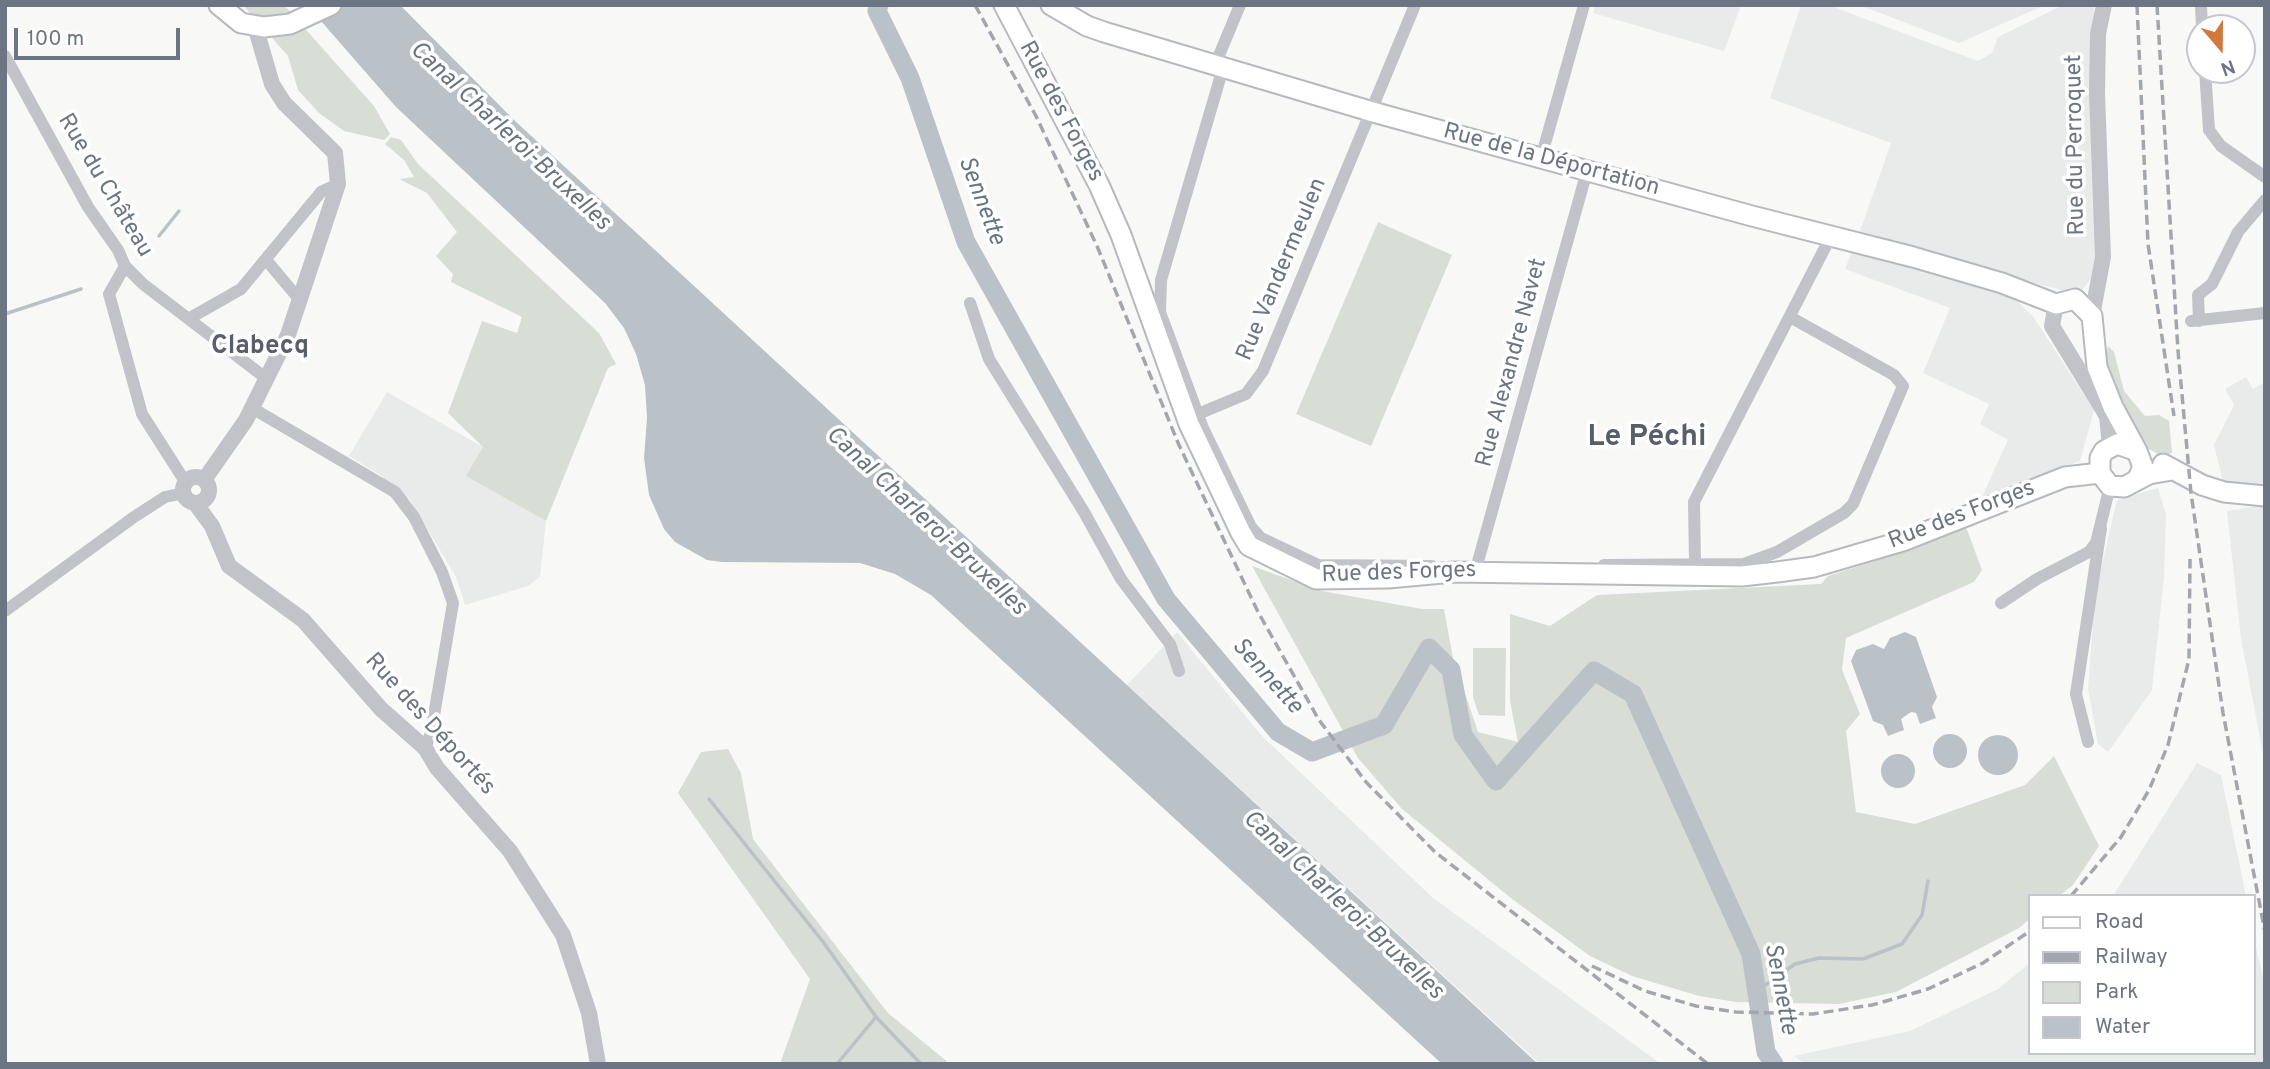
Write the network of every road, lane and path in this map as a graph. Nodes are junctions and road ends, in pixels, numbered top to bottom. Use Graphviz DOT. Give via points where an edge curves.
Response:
graph roads {
  1 [pos="219,5"];
  2 [pos="331,5"];
  3 [pos="1051,5"];
  4 [pos="1240,5"];
  5 [pos="1415,5"];
  6 [pos="1584,5"];
  7 [pos="2104,5"];
  8 [pos="1010,8"];
  9 [pos="256,26"];
  10 [pos="5,56"];
  11 [pos="1219,66"];
  12 [pos="2206,84"];
  13 [pos="1373,112"];
  14 [pos="1541,158"];
  15 [pos="1587,171"];
  16 [pos="2265,177"];
  17 [pos="338,184"];
  18 [pos="2265,200"];
  19 [pos="1831,236"];
  20 [pos="267,261"];
  21 [pos="125,266"];
  22 [pos="2098,284"];
  23 [pos="1143,298"];
  24 [pos="299,299"];
  25 [pos="2065,302"];
  26 [pos="970,303"];
  27 [pos="1160,312"];
  28 [pos="2265,313"];
  29 [pos="2092,316"];
  30 [pos="1790,317"];
  31 [pos="190,318"];
  32 [pos="267,379"];
  33 [pos="252,408"];
  34 [pos="1198,414"];
  35 [pos="2110,446"];
  36 [pos="2138,452"];
  37 [pos="2172,470"];
  38 [pos="2105,479"];
  39 [pos="2137,480"];
  40 [pos="195,491"];
  41 [pos="2265,495"];
  42 [pos="2101,528"];
  43 [pos="1695,564"];
  44 [pos="1477,565"];
  45 [pos="1735,571"];
  46 [pos="2001,603"];
  47 [pos="5,611"];
  48 [pos="1179,671"];
  49 [pos="2088,742"];
  50 [pos="425,748"];
  51 [pos="598,1064"];
  1 -- 9 [label="main road" via="241,23"];
  2 -- 9 [label="main road" via="290,24"];
  3 -- 11 [label="main road, Rue de la Déportation" via="1087,26"];
  4 -- 11 [label="street, Rue des Forges"];
  5 -- 13 [label="street, Rue Vandermeulen"];
  6 -- 14 [label="street"];
  7 -- 22 [label="street, Rue du Perroquet" via="2098,34 2103,257"];
  8 -- 23 [label="main road, Rue des Forges" via="1099,185"];
  9 -- 17 [label="street" via="272,84 284,103 335,153"];
  10 -- 21 [label="street, Rue du Château"];
  11 -- 13 [label="main road, Rue de la Déportation"];
  11 -- 27 [label="street, Rue des Forges" via="1161,280"];
  12 -- 16 [label="street" via="2210,130 2221,146"];
  13 -- 14 [label="main road, Rue de la Déportation"];
  13 -- 34 [label="street, Rue Vandermeulen" via="1259,378 1246,394"];
  14 -- 15 [label="main road, Rue de la Déportation"];
  15 -- 19 [label="main road, Rue de la Déportation"];
  15 -- 44 [label="street, Rue Alexandre Navet"];
  17 -- 20 [label="street" via="321,192"];
  17 -- 24 [label="street"];
  18 -- 28 [label="street" via="2238,232 2212,284 2198,295 2195,321"];
  19 -- 25 [label="main road, Rue de la Déportation"];
  19 -- 30 [label="street"];
  20 -- 24 [label="street"];
  20 -- 31 [label="street" via="241,289"];
  21 -- 31 [label="street, Rue du Château"];
  21 -- 40 [label="street" via="109,294 142,414"];
  22 -- 25 [label="street" via="2090,294"];
  22 -- 29 [label="street, Rue du Perroquet"];
  23 -- 27 [label="street, Rue des Forges"];
  23 -- 45 [label="main road, Rue des Forges" via="1189,424 1241,533 1249,546 1279,562 1329,580 1467,572"];
  24 -- 32 [label="street"];
  25 -- 29 [label="main road, Rue de la Déportation"];
  25 -- 35 [label="street" via="2052,326 2107,416"];
  26 -- 48 [label="street" via="989,359 1121,579 1170,644"];
  27 -- 34 [label="street, Rue des Forges"];
  29 -- 36 [label="main road" via="2097,367"];
  30 -- 43 [label="street" via="1693,502"];
  30 -- 45 [label="street, Rue des Forges" via="1894,376 1902,392 1853,504 1777,552"];
  31 -- 32 [label="street, Rue du Château"];
  32 -- 33 [label="street"];
  33 -- 40 [label="street" via="212,473"];
  33 -- 50 [label="street" via="395,492 414,517 442,572 453,603 432,733"];
  34 -- 44 [label="street, Rue des Forges" via="1251,527 1261,538 1318,565"];
  35 -- 36 [label="main road" via="2124,444"];
  35 -- 38 [label="main road" via="2100,457"];
  36 -- 37 [label="main road"];
  36 -- 39 [label="main road" via="2143,467"];
  37 -- 39 [label="main road"];
  37 -- 41 [label="main road" via="2224,492"];
  38 -- 39 [label="main road" via="2124,487"];
  38 -- 42 [label="street"];
  38 -- 45 [label="main road, Rue des Forges" via="2065,477 1903,541 1814,567"];
  40 -- 47 [label="street" via="165,497"];
  40 -- 50 [label="street, Rue des Déportés" via="229,566 303,620 381,709"];
  42 -- 46 [label="street" via="2089,552"];
  42 -- 49 [label="street" via="2076,694"];
  43 -- 44 [label="street, Rue des Forges"];
  43 -- 45 [label="street, Rue des Forges"];
  50 -- 51 [label="street, Rue des Déportés" via="437,768 510,850 550,910 575,964"];
}
